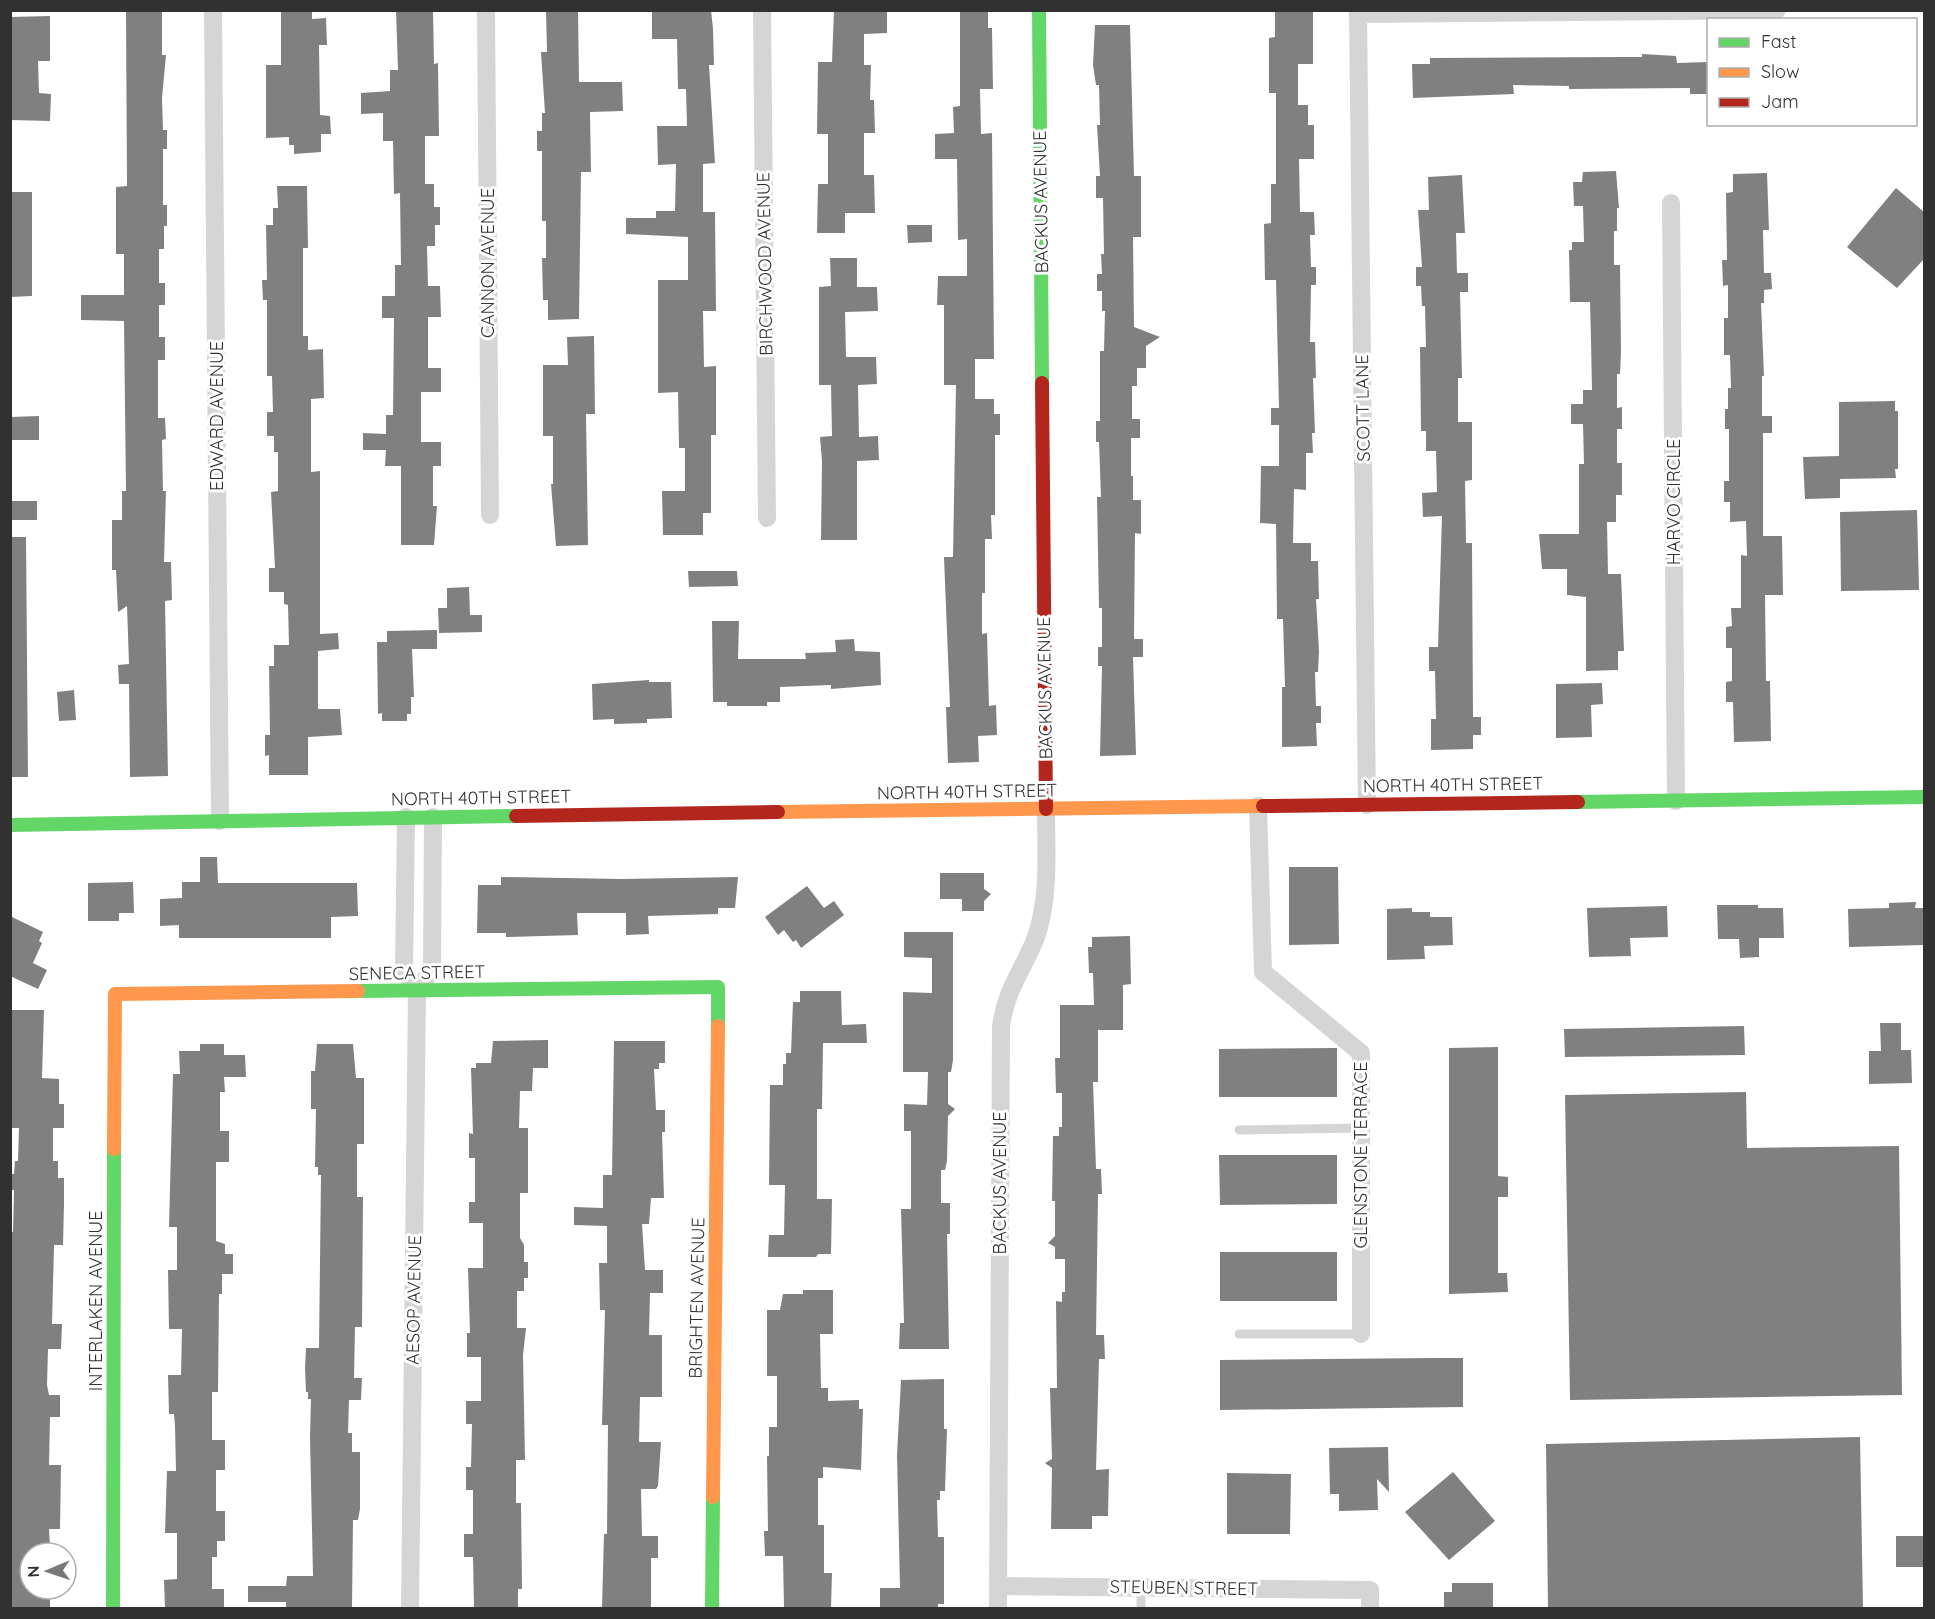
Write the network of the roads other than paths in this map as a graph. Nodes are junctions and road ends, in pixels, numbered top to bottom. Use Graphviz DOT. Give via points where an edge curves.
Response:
graph roads {
  1 [pos="213,10"];
  2 [pos="486,10"];
  3 [pos="762,10"];
  4 [pos="1039,10"];
  5 [pos="1777,10"];
  6 [pos="1358,13"];
  7 [pos="1671,203"];
  8 [pos="490,515"];
  9 [pos="767,518"];
  10 [pos="1924,797"];
  11 [pos="1676,801"];
  12 [pos="1367,805"];
  13 [pos="1258,806"];
  14 [pos="1046,808"];
  15 [pos="406,817"];
  16 [pos="433,817"];
  17 [pos="220,821"];
  18 [pos="10,825"];
  19 [pos="718,987"];
  20 [pos="417,991"];
  21 [pos="115,994"];
  22 [pos="1361,1128"];
  23 [pos="1239,1130"];
  24 [pos="1239,1334"];
  25 [pos="1361,1334"];
  26 [pos="998,1586"];
  27 [pos="1141,1588"];
  28 [pos="113,1608"];
  29 [pos="410,1608"];
  30 [pos="712,1608"];
  31 [pos="998,1608"];
  32 [pos="1141,1608"];
  33 [pos="1370,1608"];
  1 -- 17 [label="street, EDWARD AVENUE"];
  2 -- 8 [label="street, CANNON AVENUE"];
  3 -- 9 [label="street, BIRCHWOOD AVENUE"];
  4 -- 14 [label="street, BACKUS AVENUE"];
  5 -- 6 [label="street"];
  6 -- 12 [label="street, SCOTT LANE"];
  7 -- 11 [label="street, HARVO CIRCLE"];
  10 -- 11 [label="street, NORTH 40TH STREET"];
  11 -- 12 [label="street, NORTH 40TH STREET"];
  12 -- 13 [label="street, NORTH 40TH STREET"];
  13 -- 14 [label="street, NORTH 40TH STREET"];
  13 -- 22 [label="street, GLENSTONE TERRACE" via="1263,972 1361,1053"];
  14 -- 16 [label="street, NORTH 40TH STREET"];
  14 -- 26 [label="street, BACKUS AVENUE" via="1044,908 1035,938 1004,1003 1001,1027"];
  15 -- 16 [label="street, NORTH 40TH STREET"];
  15 -- 17 [label="street, NORTH 40TH STREET"];
  15 -- 20 [label="street, AESOP AVENUE" via="404,971"];
  16 -- 20 [label="street" via="432,970"];
  17 -- 18 [label="street, NORTH 40TH STREET"];
  19 -- 20 [label="street, SENECA STREET"];
  19 -- 30 [label="street, BRIGHTEN AVENUE"];
  20 -- 21 [label="street, SENECA STREET"];
  20 -- 29 [label="street, AESOP AVENUE"];
  21 -- 28 [label="street, INTERLAKEN AVENUE"];
  22 -- 23 [label="lane"];
  22 -- 25 [label="street, GLENSTONE TERRACE"];
  24 -- 25 [label="lane"];
  26 -- 27 [label="street, STEUBEN STREET"];
  26 -- 31 [label="street, BACKUS AVENUE"];
  27 -- 32 [label="lane"];
  27 -- 33 [label="street, STEUBEN STREET" via="1370,1590"];
}
